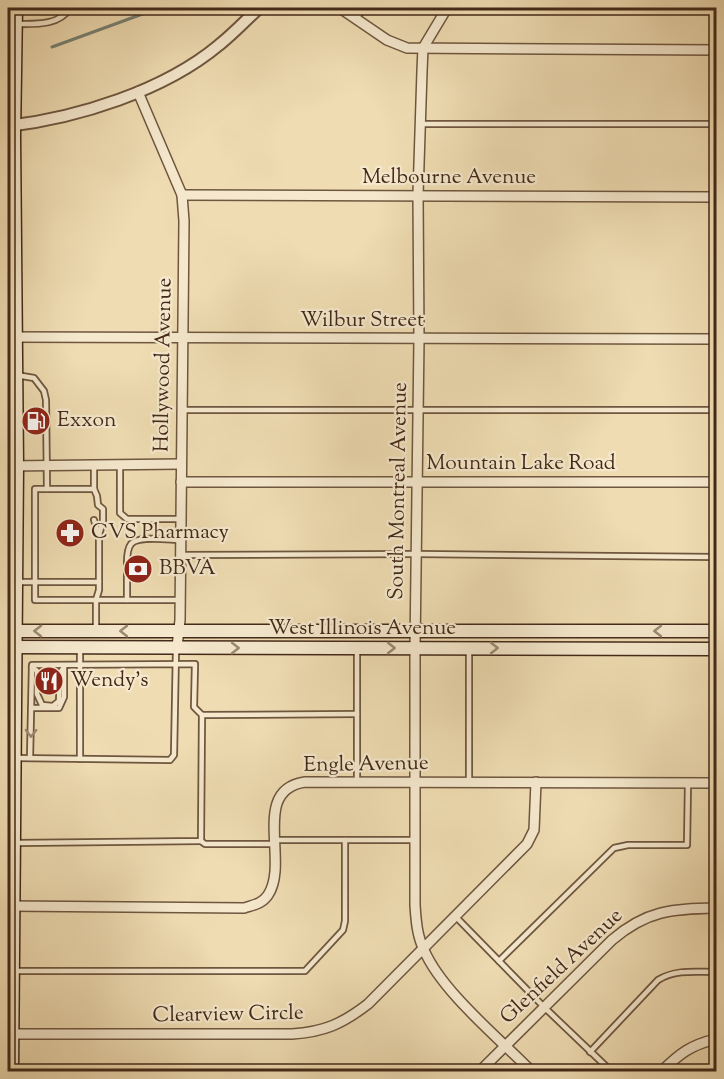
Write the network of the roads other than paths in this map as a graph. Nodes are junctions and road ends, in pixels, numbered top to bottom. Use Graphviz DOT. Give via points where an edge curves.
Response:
graph roads {
  1 [pos="68,8"];
  2 [pos="258,8"];
  3 [pos="340,8"];
  4 [pos="363,8"];
  5 [pos="447,8"];
  6 [pos="12,15"];
  7 [pos="356,19"];
  8 [pos="423,48"];
  9 [pos="717,50"];
  10 [pos="138,92"];
  11 [pos="420,124"];
  12 [pos="717,124"];
  13 [pos="11,125"];
  14 [pos="182,195"];
  15 [pos="418,195"];
  16 [pos="717,197"];
  17 [pos="11,205"];
  18 [pos="11,337"];
  19 [pos="183,338"];
  20 [pos="419,339"];
  21 [pos="717,339"];
  22 [pos="16,375"];
  23 [pos="182,410"];
  24 [pos="717,410"];
  25 [pos="418,411"];
  26 [pos="120,464"];
  27 [pos="181,464"];
  28 [pos="47,465"];
  29 [pos="94,465"];
  30 [pos="12,466"];
  31 [pos="181,482"];
  32 [pos="418,482"];
  33 [pos="717,482"];
  34 [pos="47,489"];
  35 [pos="94,489"];
  36 [pos="12,499"];
  37 [pos="98,505"];
  38 [pos="94,510"];
  39 [pos="181,519"];
  40 [pos="94,520"];
  41 [pos="34,526"];
  42 [pos="16,527"];
  43 [pos="99,535"];
  44 [pos="181,540"];
  45 [pos="417,554"];
  46 [pos="180,555"];
  47 [pos="717,557"];
  48 [pos="126,563"];
  49 [pos="126,574"];
  50 [pos="16,582"];
  51 [pos="36,582"];
  52 [pos="99,582"];
  53 [pos="96,600"];
  54 [pos="127,600"];
  55 [pos="180,600"];
  56 [pos="12,631"];
  57 [pos="96,631"];
  58 [pos="179,631"];
  59 [pos="415,631"];
  60 [pos="580,631"];
  61 [pos="717,632"];
  62 [pos="12,647"];
  63 [pos="80,647"];
  64 [pos="177,647"];
  65 [pos="357,648"];
  66 [pos="415,648"];
  67 [pos="469,648"];
  68 [pos="580,649"];
  69 [pos="717,649"];
  70 [pos="80,664"];
  71 [pos="175,664"];
  72 [pos="64,665"];
  73 [pos="32,666"];
  74 [pos="31,708"];
  75 [pos="357,714"];
  76 [pos="202,715"];
  77 [pos="11,758"];
  78 [pos="30,758"];
  79 [pos="80,759"];
  80 [pos="357,782"];
  81 [pos="415,782"];
  82 [pos="470,782"];
  83 [pos="536,782"];
  84 [pos="688,783"];
  85 [pos="717,783"];
  86 [pos="345,840"];
  87 [pos="415,840"];
  88 [pos="201,842"];
  89 [pos="275,842"];
  90 [pos="14,843"];
  91 [pos="11,906"];
  92 [pos="717,908"];
  93 [pos="455,917"];
  94 [pos="423,949"];
  95 [pos="500,962"];
  96 [pos="14,971"];
  97 [pos="717,972"];
  98 [pos="544,1007"];
  99 [pos="10,1034"];
  100 [pos="717,1039"];
  101 [pos="506,1045"];
  102 [pos="590,1052"];
  103 [pos="12,1071"];
  104 [pos="479,1071"];
  105 [pos="532,1071"];
  106 [pos="612,1071"];
  107 [pos="661,1071"];
  1 -- 6 [label="lane"];
  1 -- 6 [label="lane" via="59,20 43,23"];
  2 -- 10 [label="street" via="218,46"];
  3 -- 7 [label="street"];
  4 -- 7 [label="lane"];
  5 -- 8 [label="street"];
  6 -- 13 [label="main road"];
  7 -- 8 [label="street" via="387,40 407,48"];
  8 -- 9 [label="street"];
  8 -- 11 [label="street, South Montreal Avenue"];
  10 -- 13 [label="street" via="92,110"];
  10 -- 14 [label="street, Hollywood Avenue"];
  11 -- 12 [label="lane"];
  11 -- 15 [label="street, South Montreal Avenue"];
  13 -- 17 [label="main road"];
  14 -- 15 [label="street, Melbourne Avenue"];
  14 -- 19 [label="street, Hollywood Avenue"];
  15 -- 16 [label="street, Melbourne Avenue"];
  15 -- 20 [label="street, South Montreal Avenue"];
  17 -- 18 [label="main road"];
  18 -- 19 [label="street, Wilbur Street"];
  18 -- 22 [label="main road"];
  19 -- 20 [label="street, Wilbur Street"];
  19 -- 23 [label="street, Hollywood Avenue"];
  20 -- 21 [label="street, Wilbur Street"];
  20 -- 25 [label="street, South Montreal Avenue"];
  22 -- 28 [label="lane" via="34,378 44,391"];
  22 -- 30 [label="main road"];
  23 -- 25 [label="lane"];
  23 -- 27 [label="street, Hollywood Avenue"];
  24 -- 25 [label="lane"];
  25 -- 32 [label="street, South Montreal Avenue"];
  26 -- 27 [label="street"];
  26 -- 29 [label="street"];
  26 -- 39 [label="lane" via="121,516"];
  27 -- 31 [label="street, Hollywood Avenue"];
  28 -- 29 [label="street"];
  28 -- 30 [label="street"];
  28 -- 34 [label="lane"];
  29 -- 35 [label="lane"];
  30 -- 36 [label="main road"];
  31 -- 32 [label="street, Mountain Lake Road"];
  31 -- 39 [label="street, Hollywood Avenue"];
  32 -- 33 [label="street, Mountain Lake Road"];
  32 -- 45 [label="street, South Montreal Avenue"];
  34 -- 35 [label="lane"];
  34 -- 41 [label="lane" via="34,489"];
  35 -- 37 [label="lane"];
  36 -- 42 [label="main road"];
  37 -- 38 [label="lane"];
  37 -- 43 [label="lane" via="103,509"];
  39 -- 44 [label="street, Hollywood Avenue"];
  40 -- 43 [label="lane"];
  41 -- 42 [label="lane"];
  41 -- 51 [label="lane"];
  42 -- 50 [label="main road"];
  43 -- 52 [label="lane"];
  44 -- 46 [label="street, Hollywood Avenue"];
  44 -- 48 [label="lane" via="137,539 128,549"];
  45 -- 46 [label="lane"];
  45 -- 47 [label="lane"];
  45 -- 59 [label="street, South Montreal Avenue"];
  46 -- 55 [label="street, Hollywood Avenue"];
  49 -- 54 [label="lane"];
  50 -- 51 [label="lane"];
  50 -- 56 [label="main road"];
  51 -- 52 [label="lane"];
  51 -- 53 [label="lane" via="35,600"];
  52 -- 53 [label="lane"];
  53 -- 54 [label="lane"];
  53 -- 57 [label="lane"];
  54 -- 55 [label="lane"];
  55 -- 58 [label="street, Hollywood Avenue"];
  57 -- 56 [label="main road, West Illinois Avenue, one-way"];
  56 -- 62 [label="main road"];
  58 -- 57 [label="main road, West Illinois Avenue, one-way"];
  58 -- 59 [label="main road, West Illinois Avenue"];
  58 -- 64 [label="street, Hollywood Avenue"];
  59 -- 60 [label="main road, West Illinois Avenue"];
  59 -- 66 [label="street, South Montreal Avenue"];
  61 -- 60 [label="main road, West Illinois Avenue, one-way"];
  60 -- 68 [label="main road"];
  62 -- 63 [label="main road, West Illinois Avenue"];
  62 -- 77 [label="main road"];
  63 -- 64 [label="main road, West Illinois Avenue"];
  63 -- 70 [label="lane"];
  64 -- 65 [label="main road, West Illinois Avenue, one-way"];
  64 -- 71 [label="lane"];
  65 -- 66 [label="main road, West Illinois Avenue, one-way"];
  65 -- 75 [label="lane"];
  66 -- 67 [label="main road, West Illinois Avenue"];
  66 -- 81 [label="street, South Montreal Avenue"];
  67 -- 68 [label="main road, West Illinois Avenue, one-way"];
  67 -- 82 [label="lane"];
  68 -- 69 [label="main road, West Illinois Avenue"];
  70 -- 71 [label="lane"];
  70 -- 72 [label="lane"];
  70 -- 79 [label="lane"];
  71 -- 76 [label="lane" via="195,664 194,707"];
  71 -- 79 [label="lane" via="174,755 170,760"];
  72 -- 73 [label="lane"];
  72 -- 73 [label="lane" via="59,701 50,706 38,700 37,671"];
  72 -- 74 [label="lane" via="64,697 59,708"];
  73 -- 74 [label="lane"];
  74 -- 78 [label="lane, one-way"];
  75 -- 76 [label="lane"];
  75 -- 80 [label="lane"];
  76 -- 88 [label="lane"];
  77 -- 78 [label="lane"];
  77 -- 90 [label="main road"];
  78 -- 79 [label="lane"];
  80 -- 81 [label="street, Engle Avenue"];
  80 -- 89 [label="street, Engle Avenue" via="305,782 284,790 275,810"];
  81 -- 82 [label="street, Engle Avenue"];
  81 -- 87 [label="street, South Montreal Avenue"];
  82 -- 83 [label="street, Engle Avenue"];
  83 -- 84 [label="street, Engle Avenue"];
  83 -- 93 [label="street, Clearview Circle" via="534,830 527,844"];
  84 -- 85 [label="street, Engle Avenue"];
  84 -- 95 [label="lane" via="687,845 614,848"];
  86 -- 87 [label="lane"];
  86 -- 89 [label="lane"];
  86 -- 96 [label="lane" via="343,930 305,971"];
  87 -- 94 [label="street, South Montreal Avenue" via="415,904"];
  88 -- 89 [label="lane"];
  88 -- 90 [label="lane"];
  89 -- 91 [label="street, Engle Avenue" via="274,876 267,896 244,908"];
  90 -- 91 [label="main road"];
  91 -- 96 [label="main road"];
  92 -- 98 [label="street, Glenfield Avenue" via="663,912 641,918 612,940"];
  93 -- 94 [label="street, Clearview Circle"];
  93 -- 95 [label="lane"];
  94 -- 99 [label="street, Clearview Circle" via="368,1004 331,1028 314,1033"];
  94 -- 101 [label="street, South Montreal Avenue" via="452,991"];
  95 -- 98 [label="lane"];
  96 -- 99 [label="main road"];
  97 -- 102 [label="lane" via="675,972 658,980"];
  98 -- 101 [label="street, Glenfield Avenue"];
  98 -- 102 [label="lane"];
  99 -- 103 [label="main road"];
  100 -- 107 [label="street" via="696,1044"];
  101 -- 104 [label="street, Glenfield Avenue"];
  101 -- 105 [label="street, South Montreal Avenue"];
  102 -- 106 [label="lane"];
}
